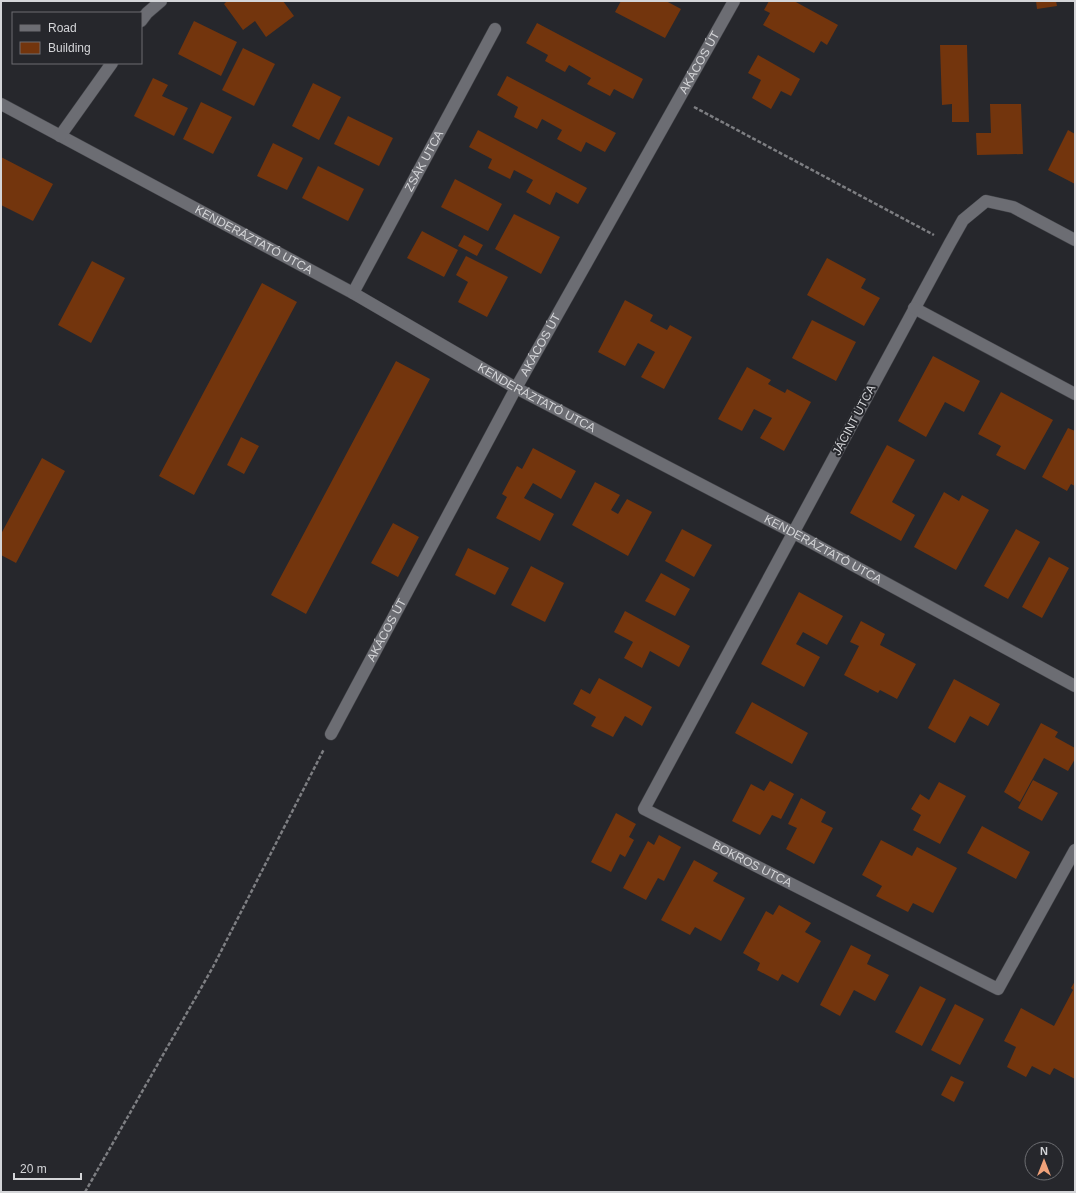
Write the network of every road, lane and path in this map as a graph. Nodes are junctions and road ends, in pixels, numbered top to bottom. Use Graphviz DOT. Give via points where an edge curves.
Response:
graph roads {
  1 [pos="161,1"];
  2 [pos="734,1"];
  3 [pos="142,20"];
  4 [pos="495,29"];
  5 [pos="111,64"];
  6 [pos="679,99"];
  7 [pos="1,104"];
  8 [pos="60,136"];
  9 [pos="1075,240"];
  10 [pos="950,243"];
  11 [pos="353,293"];
  12 [pos="914,308"];
  13 [pos="516,388"];
  14 [pos="1075,394"];
  15 [pos="794,533"];
  16 [pos="1075,686"];
  17 [pos="331,734"];
  18 [pos="1075,850"];
  19 [pos="85,1192"];
  1 -- 3 [label="street"];
  2 -- 6 [label="street, AKÁCOS ÚT"];
  4 -- 11 [label="street, ZSÁK UTCA"];
  5 -- 8 [label="street"];
  6 -- 10 [label="path"];
  6 -- 13 [label="street, AKÁCOS ÚT"];
  7 -- 8 [label="street, KENDERÁZTATÓ UTCA"];
  8 -- 11 [label="street, KENDERÁZTATÓ UTCA"];
  9 -- 10 [label="street, JÁCINT UTCA" via="1013,206 986,200 963,220"];
  10 -- 12 [label="street, JÁCINT UTCA"];
  11 -- 13 [label="street, KENDERÁZTATÓ UTCA"];
  12 -- 14 [label="street"];
  12 -- 15 [label="street, JÁCINT UTCA"];
  13 -- 15 [label="street, KENDERÁZTATÓ UTCA"];
  13 -- 17 [label="street, AKÁCOS ÚT"];
  15 -- 16 [label="street, KENDERÁZTATÓ UTCA"];
  15 -- 18 [label="street, BOKROS UTCA" via="644,809 998,989"];
  17 -- 19 [label="path" via="213,967"];
}
